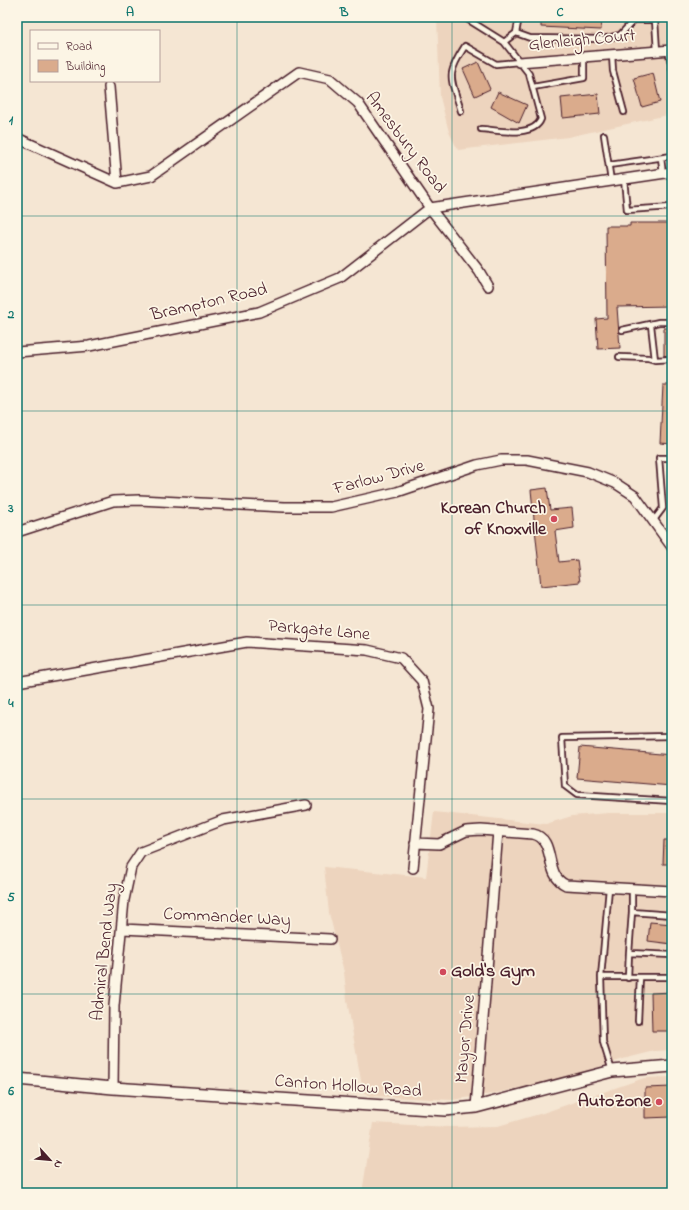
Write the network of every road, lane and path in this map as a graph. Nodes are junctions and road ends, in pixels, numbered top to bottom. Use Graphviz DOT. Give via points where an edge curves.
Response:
graph roads {
  1 [pos="464,17"];
  2 [pos="519,17"];
  3 [pos="516,33"];
  4 [pos="504,42"];
  5 [pos="670,50"];
  6 [pos="658,51"];
  7 [pos="612,55"];
  8 [pos="584,57"];
  9 [pos="519,62"];
  10 [pos="672,68"];
  11 [pos="109,87"];
  12 [pos="532,87"];
  13 [pos="461,111"];
  14 [pos="624,112"];
  15 [pos="481,129"];
  16 [pos="604,135"];
  17 [pos="17,138"];
  18 [pos="672,156"];
  19 [pos="661,158"];
  20 [pos="609,165"];
  21 [pos="667,173"];
  22 [pos="624,179"];
  23 [pos="611,181"];
  24 [pos="117,183"];
  25 [pos="672,207"];
  26 [pos="430,208"];
  27 [pos="488,286"];
  28 [pos="672,322"];
  29 [pos="652,325"];
  30 [pos="622,330"];
  31 [pos="17,352"];
  32 [pos="619,357"];
  33 [pos="672,359"];
  34 [pos="655,360"];
  35 [pos="672,458"];
  36 [pos="654,520"];
  37 [pos="17,532"];
  38 [pos="672,547"];
  39 [pos="17,682"];
  40 [pos="672,736"];
  41 [pos="672,801"];
  42 [pos="306,805"];
  43 [pos="498,831"];
  44 [pos="415,843"];
  45 [pos="413,868"];
  46 [pos="609,888"];
  47 [pos="632,890"];
  48 [pos="672,891"];
  49 [pos="632,912"];
  50 [pos="672,915"];
  51 [pos="122,929"];
  52 [pos="330,939"];
  53 [pos="629,953"];
  54 [pos="672,955"];
  55 [pos="601,977"];
  56 [pos="640,977"];
  57 [pos="672,977"];
  58 [pos="628,978"];
  59 [pos="638,1021"];
  60 [pos="672,1066"];
  61 [pos="612,1071"];
  62 [pos="17,1079"];
  63 [pos="112,1088"];
  64 [pos="476,1107"];
  1 -- 4 [label="lane"];
  2 -- 3 [label="lane"];
  3 -- 4 [label="lane"];
  3 -- 6 [label="lane" via="530,38 603,39 620,35 634,20 655,20"];
  4 -- 9 [label="lane"];
  5 -- 6 [label="street, Glenleigh Court"];
  5 -- 10 [label="lane"];
  6 -- 7 [label="street, Glenleigh Court"];
  7 -- 8 [label="street, Glenleigh Court"];
  7 -- 14 [label="lane" via="613,71"];
  8 -- 9 [label="street, Glenleigh Court"];
  8 -- 12 [label="lane" via="584,78"];
  9 -- 12 [label="lane" via="529,74"];
  9 -- 13 [label="lane" via="496,64 465,46 451,71"];
  11 -- 24 [label="street"];
  12 -- 15 [label="lane" via="541,119 537,126 516,132"];
  16 -- 20 [label="lane"];
  17 -- 24 [label="street"];
  18 -- 19 [label="lane"];
  19 -- 20 [label="lane"];
  19 -- 21 [label="lane"];
  20 -- 23 [label="lane"];
  21 -- 22 [label="street, Amesbury Road"];
  22 -- 23 [label="street, Amesbury Road"];
  22 -- 25 [label="lane" via="628,210"];
  23 -- 26 [label="street, Amesbury Road"];
  24 -- 26 [label="street, Amesbury Road" via="151,176 299,72 330,79 358,103"];
  26 -- 27 [label="street"];
  26 -- 31 [label="street, Brampton Road" via="340,278 259,312 89,346"];
  28 -- 29 [label="lane"];
  29 -- 30 [label="lane"];
  29 -- 34 [label="lane"];
  32 -- 34 [label="lane"];
  33 -- 34 [label="lane"];
  35 -- 36 [label="lane" via="659,458 663,508"];
  36 -- 37 [label="street, Farlow Drive" via="635,496 602,477 546,463 501,460 397,492 331,508 113,501"];
  36 -- 38 [label="street, Farlow Drive"];
  39 -- 44 [label="street, Parkgate Lane" via="247,642 367,650 401,658 422,681 429,709"];
  40 -- 41 [label="lane" via="562,738 565,786 576,795"];
  42 -- 51 [label="street, Admiral Bend Way" via="223,820 141,852 131,868 124,900"];
  43 -- 44 [label="street" via="466,831 438,844"];
  43 -- 46 [label="street" via="539,836 545,842 553,874 561,883"];
  43 -- 64 [label="street, Mayor Drive"];
  44 -- 45 [label="street, Parkgate Lane"];
  46 -- 47 [label="street"];
  46 -- 55 [label="lane"];
  47 -- 48 [label="street"];
  47 -- 49 [label="lane"];
  49 -- 50 [label="lane"];
  49 -- 53 [label="lane"];
  51 -- 52 [label="street, Commander Way"];
  51 -- 63 [label="street, Admiral Bend Way" via="114,1006"];
  53 -- 54 [label="lane"];
  53 -- 58 [label="lane"];
  55 -- 58 [label="lane"];
  55 -- 61 [label="lane" via="603,1042"];
  56 -- 57 [label="lane"];
  56 -- 58 [label="lane"];
  56 -- 59 [label="lane"];
  60 -- 61 [label="street, Canton Hollow Road"];
  61 -- 64 [label="street, Canton Hollow Road"];
  62 -- 63 [label="street, Canton Hollow Road"];
  63 -- 64 [label="street, Canton Hollow Road" via="430,1110"];
}
